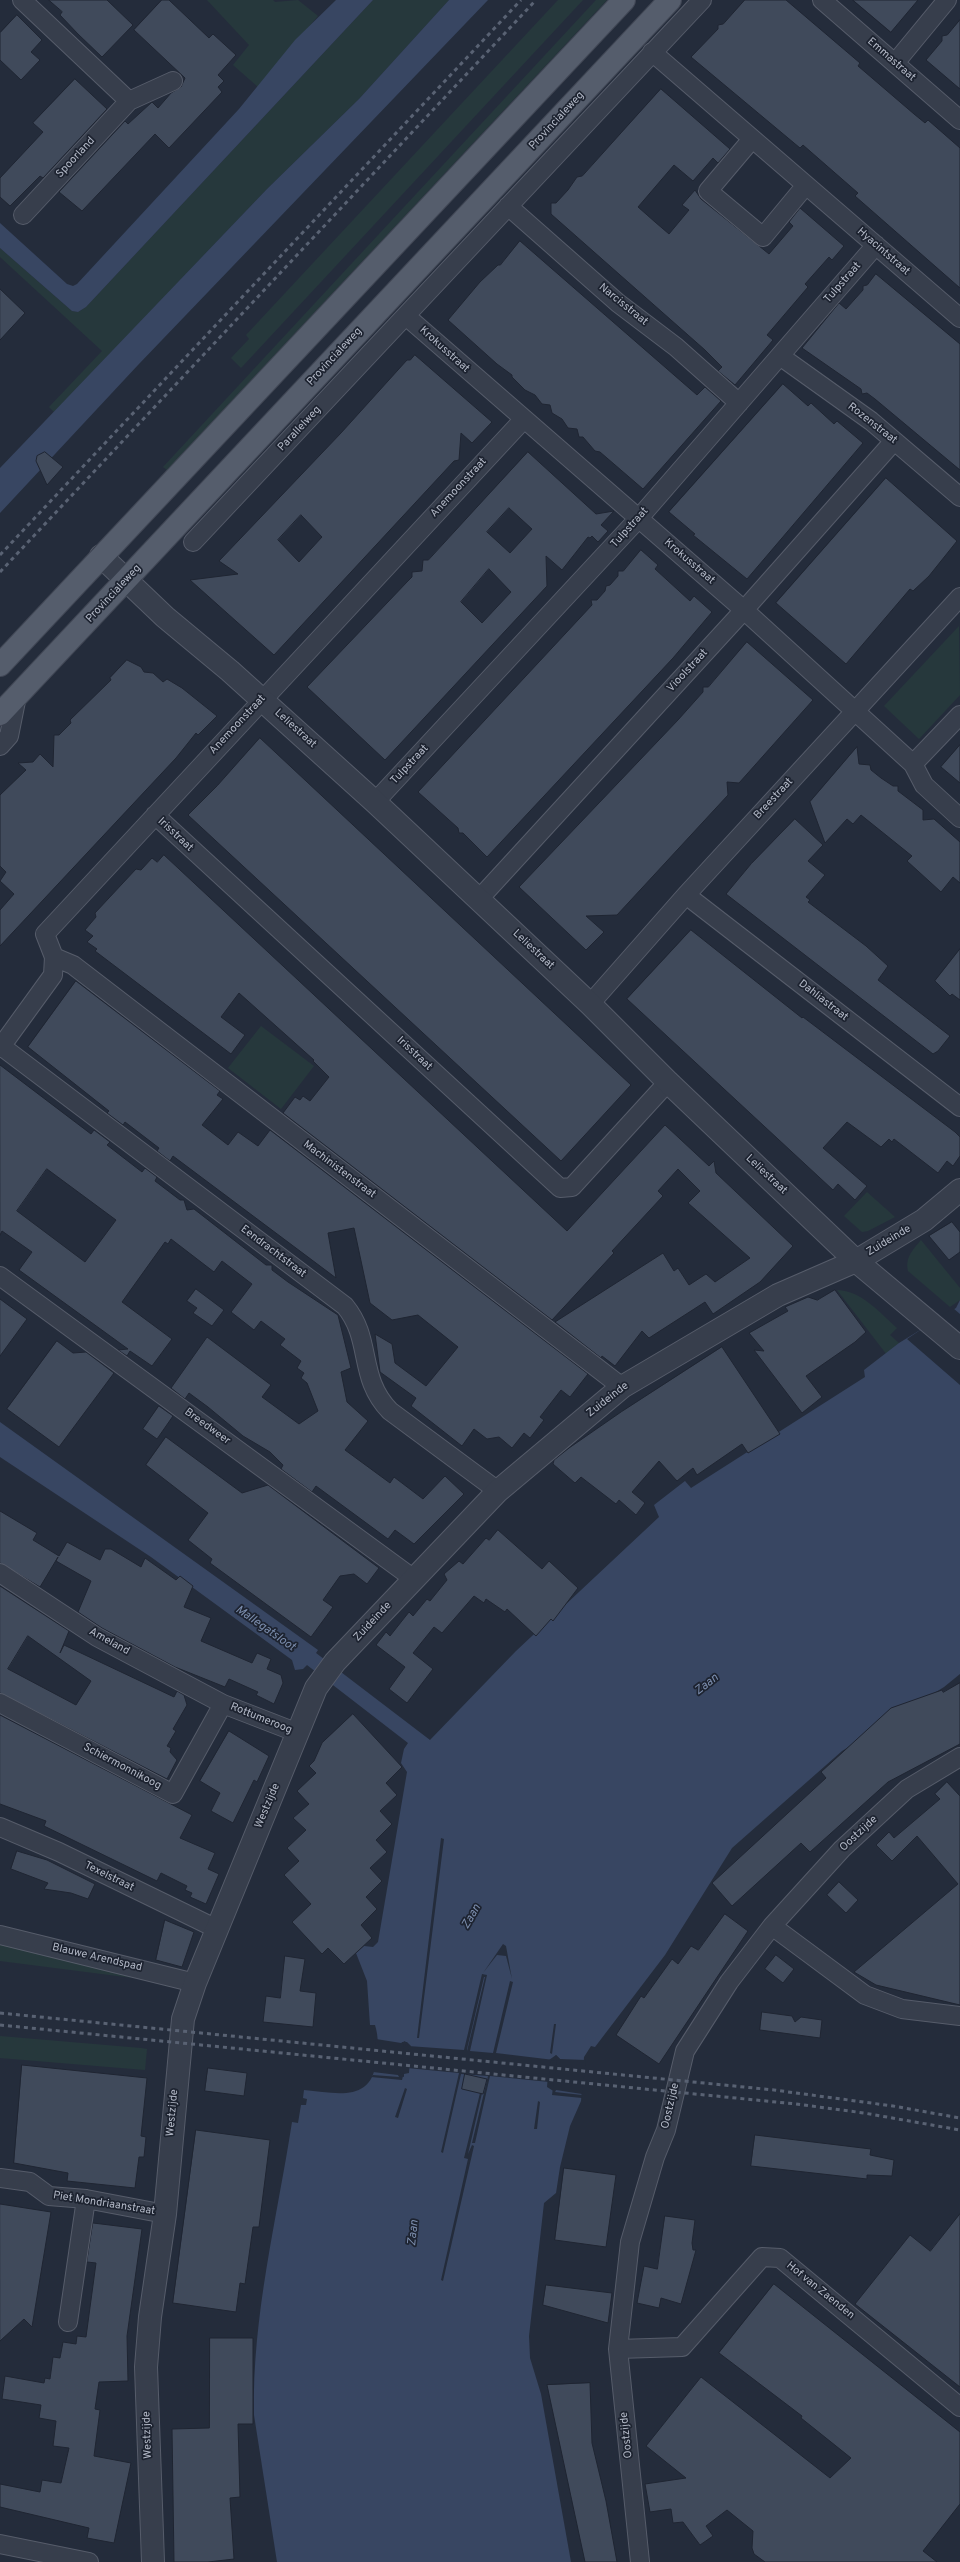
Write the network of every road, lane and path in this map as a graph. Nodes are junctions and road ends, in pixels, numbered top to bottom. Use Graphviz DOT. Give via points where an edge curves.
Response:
graph roads {
  1 [pos="22,0"];
  2 [pos="624,0"];
  3 [pos="670,0"];
  4 [pos="702,0"];
  5 [pos="822,0"];
  6 [pos="947,0"];
  7 [pos="652,52"];
  8 [pos="894,63"];
  9 [pos="173,81"];
  10 [pos="129,101"];
  11 [pos="960,120"];
  12 [pos="752,139"];
  13 [pos="806,185"];
  14 [pos="508,206"];
  15 [pos="23,215"];
  16 [pos="876,245"];
  17 [pos="406,316"];
  18 [pos="960,318"];
  19 [pos="780,356"];
  20 [pos="740,403"];
  21 [pos="523,420"];
  22 [pos="894,441"];
  23 [pos="960,497"];
  24 [pos="639,518"];
  25 [pos="193,542"];
  26 [pos="101,556"];
  27 [pos="125,580"];
  28 [pos="960,597"];
  29 [pos="744,610"];
  30 [pos="0,665"];
  31 [pos="17,696"];
  32 [pos="262,699"];
  33 [pos="856,711"];
  34 [pos="0,714"];
  35 [pos="960,715"];
  36 [pos="0,746"];
  37 [pos="913,764"];
  38 [pos="375,802"];
  39 [pos="155,816"];
  40 [pos="960,818"];
  41 [pos="686,895"];
  42 [pos="478,899"];
  43 [pos="54,957"];
  44 [pos="590,1004"];
  45 [pos="1,1047"];
  46 [pos="668,1082"];
  47 [pos="960,1107"];
  48 [pos="960,1190"];
  49 [pos="856,1260"];
  50 [pos="0,1276"];
  51 [pos="960,1348"];
  52 [pos="622,1386"];
  53 [pos="498,1491"];
  54 [pos="0,1573"];
  55 [pos="414,1579"];
  56 [pos="316,1688"];
  57 [pos="0,1703"];
  58 [pos="223,1704"];
  59 [pos="298,1734"];
  60 [pos="960,1757"];
  61 [pos="0,1827"];
  62 [pos="772,1926"];
  63 [pos="217,1929"];
  64 [pos="0,1935"];
  65 [pos="195,1983"];
  66 [pos="960,2016"];
  67 [pos="0,2178"];
  68 [pos="86,2199"];
  69 [pos="165,2214"];
  70 [pos="68,2322"];
  71 [pos="618,2348"];
  72 [pos="960,2407"];
  73 [pos="0,2544"];
  74 [pos="89,2562"];
  75 [pos="154,2562"];
  76 [pos="640,2562"];
  1 -- 10 [label="street"];
  2 -- 26 [label="main road"];
  3 -- 27 [label="main road, Provincialeweg"];
  4 -- 7 [label="street"];
  5 -- 8 [label="street, Emmastraat"];
  6 -- 8 [label="street"];
  7 -- 12 [label="street, Hyacintstraat"];
  7 -- 14 [label="street"];
  8 -- 11 [label="street, Emmastraat"];
  9 -- 10 [label="street, Spoorland"];
  10 -- 15 [label="street, Spoorland"];
  12 -- 13 [label="street, Hyacintstraat"];
  12 -- 13 [label="street" via="708,191 763,237"];
  13 -- 16 [label="street, Hyacintstraat"];
  14 -- 17 [label="street"];
  14 -- 20 [label="street, Narcisstraat" via="618,303"];
  16 -- 18 [label="street, Hyacintstraat"];
  16 -- 19 [label="street, Tulpstraat"];
  17 -- 21 [label="street, Krokusstraat"];
  17 -- 25 [label="street, Parallelweg"];
  19 -- 20 [label="street, Tulpstraat"];
  19 -- 22 [label="street, Rozenstraat" via="871,421"];
  20 -- 24 [label="street, Tulpstraat"];
  21 -- 24 [label="street, Krokusstraat"];
  21 -- 32 [label="street, Anemoonstraat"];
  22 -- 23 [label="street, Rozenstraat"];
  22 -- 29 [label="street, Vioolstraat"];
  24 -- 29 [label="street, Krokusstraat"];
  24 -- 38 [label="street, Tulpstraat"];
  26 -- 27 [label="street, Leliestraat"];
  26 -- 30 [label="main road"];
  27 -- 31 [label="main road, Provincialeweg"];
  27 -- 32 [label="street, Leliestraat"];
  28 -- 33 [label="street, Breestraat"];
  29 -- 33 [label="street, Krokusstraat"];
  29 -- 42 [label="street, Vioolstraat"];
  31 -- 34 [label="main road, Provincialeweg"];
  31 -- 36 [label="street" via="10,736"];
  32 -- 38 [label="street, Leliestraat"];
  32 -- 39 [label="street, Anemoonstraat"];
  33 -- 37 [label="street, Krokusstraat"];
  33 -- 41 [label="street, Breestraat"];
  35 -- 37 [label="street"];
  37 -- 40 [label="street, Krokusstraat" via="924,785"];
  38 -- 42 [label="street, Leliestraat"];
  39 -- 43 [label="street, Anemoonstraat" via="45,934"];
  39 -- 46 [label="street, Irisstraat" via="560,1188 572,1187"];
  41 -- 44 [label="street, Breestraat"];
  41 -- 47 [label="street, Dahliastraat"];
  42 -- 44 [label="street, Leliestraat"];
  43 -- 45 [label="street, Anemoonstraat" via="53,975"];
  43 -- 52 [label="street, Machinistenstraat" via="73,965"];
  44 -- 46 [label="street, Leliestraat"];
  45 -- 53 [label="street, Eendrachtstraat" via="345,1306 355,1318 362,1337 368,1374 379,1399"];
  46 -- 49 [label="street, Leliestraat"];
  48 -- 49 [label="street, Zuideinde" via="924,1220"];
  49 -- 51 [label="street, Leliestraat"];
  49 -- 52 [label="street, Zuideinde" via="778,1295"];
  50 -- 55 [label="street, Breedweer"];
  52 -- 53 [label="street, Zuideinde"];
  53 -- 55 [label="street, Zuideinde"];
  54 -- 58 [label="street, Ameland" via="97,1637"];
  55 -- 56 [label="street, Zuideinde" via="335,1662"];
  56 -- 59 [label="street, Westzijde"];
  57 -- 58 [label="street, Schiermonnikoog" via="173,1794"];
  58 -- 59 [label="street, Rottumeroog"];
  59 -- 63 [label="street, Westzijde"];
  60 -- 62 [label="street, Oostzijde" via="906,1789 842,1849"];
  61 -- 63 [label="street, Texelstraat" via="59,1852"];
  62 -- 66 [label="street" via="865,1995 902,2009"];
  62 -- 71 [label="street, Oostzijde" via="729,1982 685,2052 668,2123 655,2157 630,2242"];
  63 -- 65 [label="street, Westzijde"];
  64 -- 65 [label="street, Blauwe Arendspad"];
  65 -- 69 [label="street, Westzijde" via="183,2019"];
  67 -- 68 [label="street, Piet Mondriaanstraat" via="30,2182 49,2196"];
  68 -- 69 [label="street, Piet Mondriaanstraat"];
  68 -- 70 [label="street"];
  69 -- 75 [label="street, Westzijde" via="150,2317 146,2367"];
  71 -- 72 [label="street, Hof van Zaenden" via="682,2347 762,2257 780,2258"];
  71 -- 76 [label="street, Oostzijde"];
  73 -- 74 [label="street"];
}
